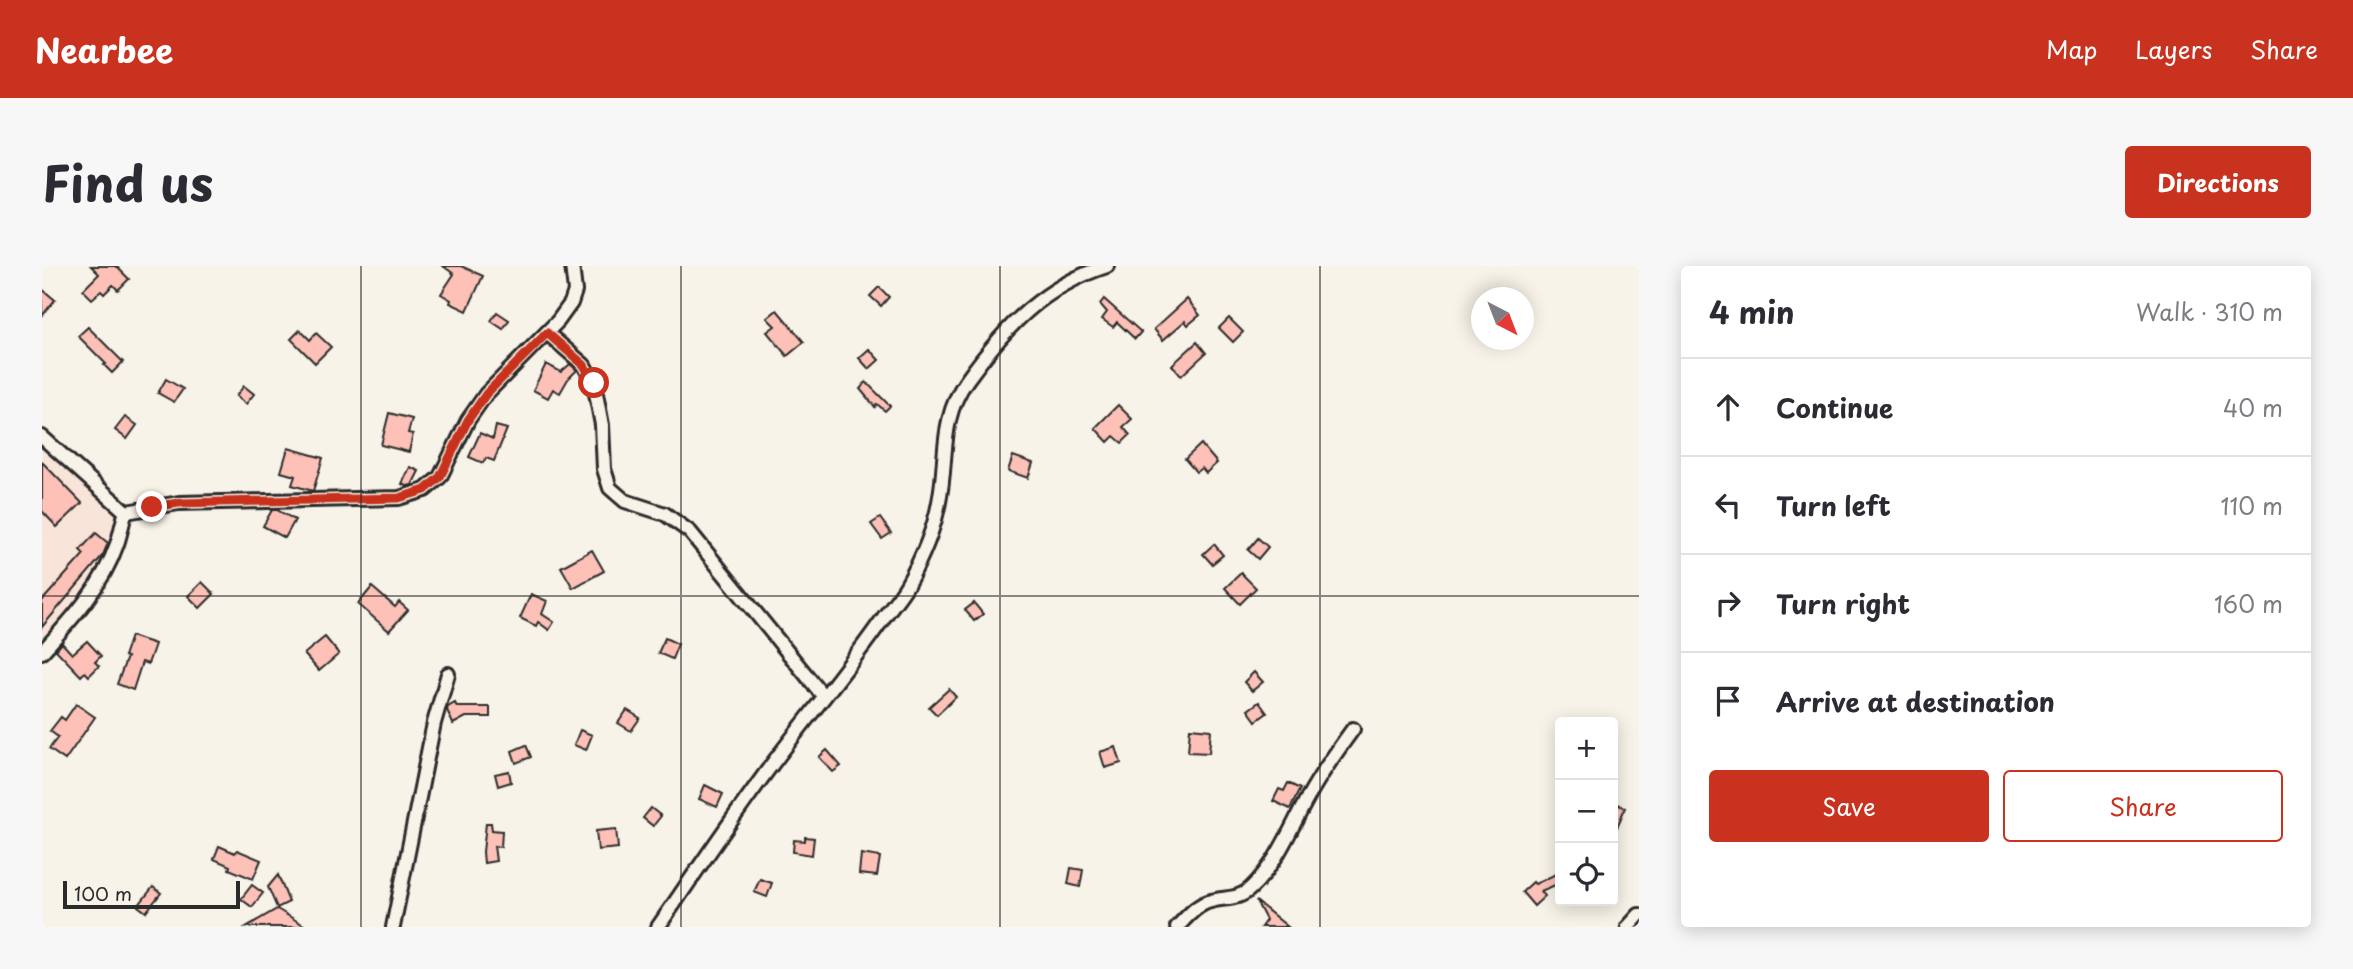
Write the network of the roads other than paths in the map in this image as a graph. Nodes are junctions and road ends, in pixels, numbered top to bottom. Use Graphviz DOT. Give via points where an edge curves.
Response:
graph roads {
  1 [pos="572,266"];
  2 [pos="1107,266"];
  3 [pos="547,333"];
  4 [pos="42,437"];
  5 [pos="126,512"];
  6 [pos="42,652"];
  7 [pos="448,674"];
  8 [pos="824,697"];
  9 [pos="1353,729"];
  10 [pos="1639,915"];
  11 [pos="393,927"];
  12 [pos="658,927"];
  13 [pos="1177,927"];
  14 [pos="1628,927"];
  1 -- 3 [label="street" via="575,291 571,303"];
  2 -- 8 [label="street" via="1081,275 1034,303 1005,331 954,399 932,531 906,585"];
  3 -- 5 [label="street" via="486,394 440,477 425,490 399,498 179,503"];
  3 -- 8 [label="street" via="584,365 594,383 610,488 625,501 665,514 690,532"];
  4 -- 5 [label="street"];
  5 -- 6 [label="street" via="98,584"];
  7 -- 11 [label="street"];
  8 -- 12 [label="street"];
  9 -- 13 [label="street" via="1309,796 1276,859 1253,886 1245,894 1199,906"];
  10 -- 14 [label="street"];
}
